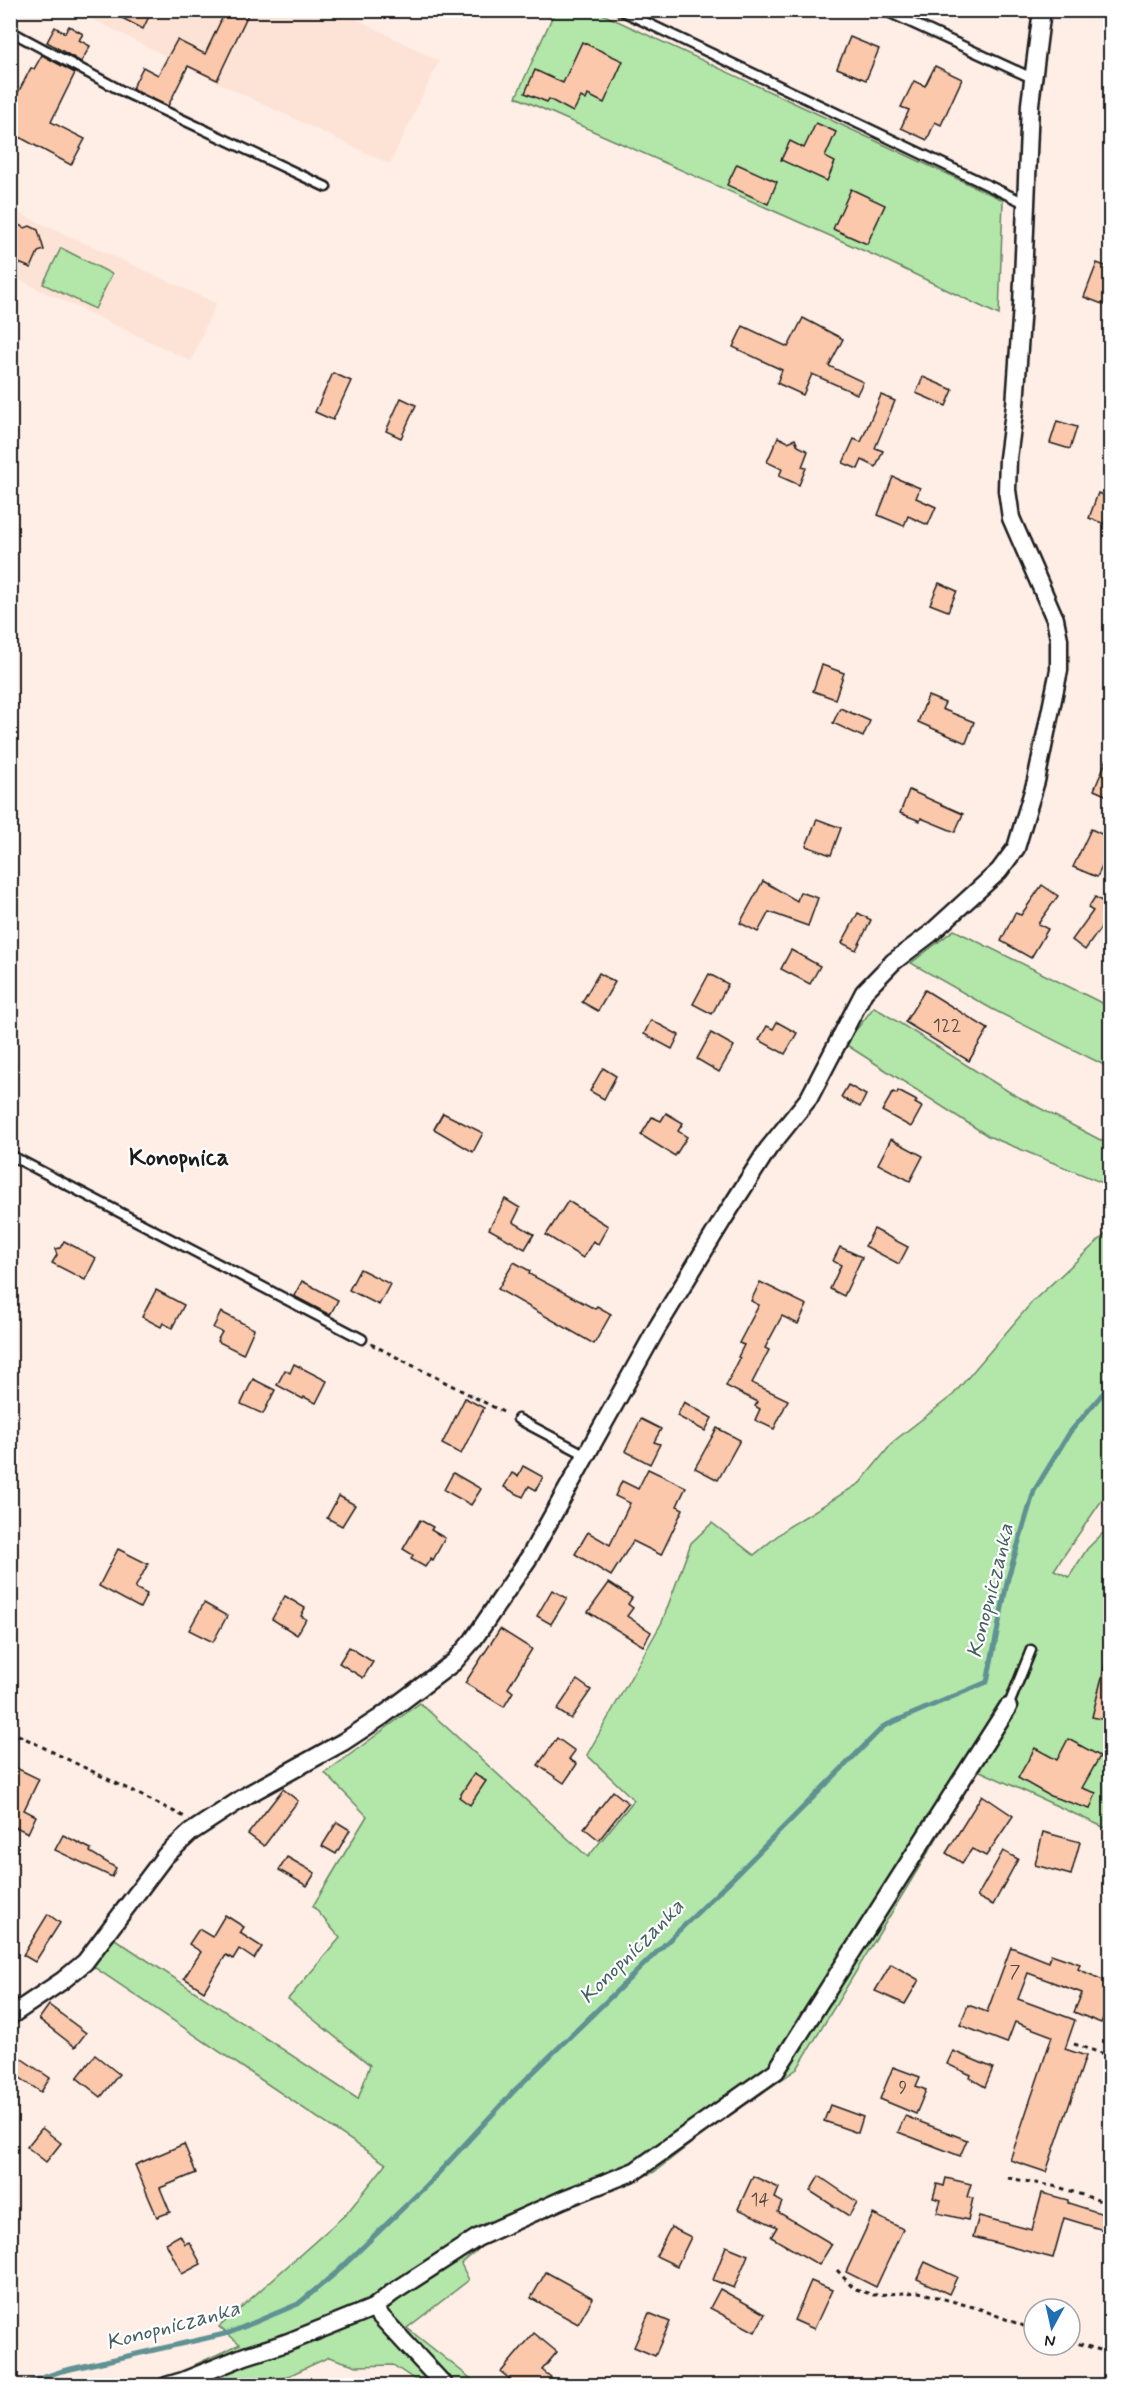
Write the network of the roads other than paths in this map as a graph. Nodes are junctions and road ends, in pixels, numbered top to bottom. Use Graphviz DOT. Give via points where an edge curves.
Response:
graph roads {
  1 [pos="620,10"];
  2 [pos="884,10"];
  3 [pos="1042,10"];
  4 [pos="10,31"];
  5 [pos="1032,78"];
  6 [pos="326,187"];
  7 [pos="1028,204"];
  8 [pos="10,1155"];
  9 [pos="362,1339"];
  10 [pos="518,1419"];
  11 [pos="586,1455"];
  12 [pos="1031,1650"];
  13 [pos="1008,1707"];
  14 [pos="10,2016"];
  15 [pos="373,2308"];
  16 [pos="166,2385"];
  17 [pos="446,2385"];
  1 -- 7 [label="lane"];
  2 -- 5 [label="lane"];
  3 -- 5 [label="street"];
  4 -- 6 [label="lane" via="124,92"];
  5 -- 7 [label="street"];
  7 -- 11 [label="street" via="1007,490 1011,518 1055,620 1059,670 1036,781 1016,848 999,871 864,992 809,1098 768,1149 722,1221"];
  8 -- 9 [label="lane"];
  10 -- 11 [label="lane"];
  11 -- 14 [label="street" via="530,1556 454,1662 343,1742 249,1794 199,1827 165,1856 85,1962"];
  12 -- 13 [label="lane"];
  13 -- 15 [label="street" via="776,2071 635,2171 477,2238"];
  15 -- 16 [label="street"];
  15 -- 17 [label="street"];
}
